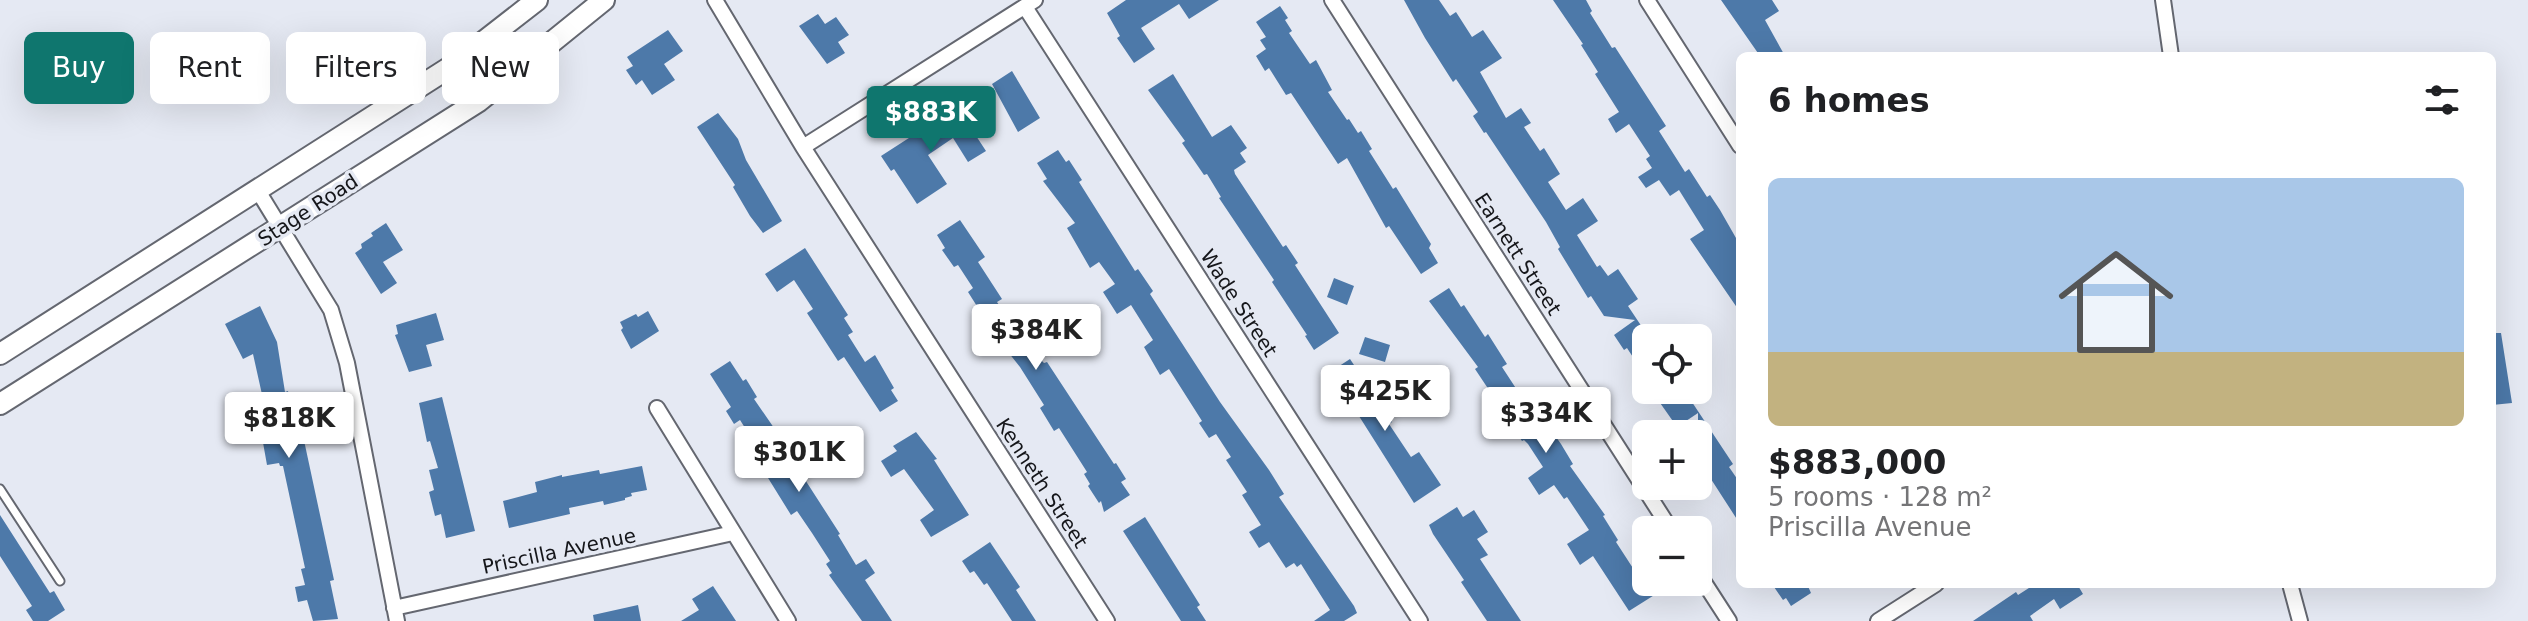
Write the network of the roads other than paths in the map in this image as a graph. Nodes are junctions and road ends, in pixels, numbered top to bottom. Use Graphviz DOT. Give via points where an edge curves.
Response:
graph roads {
  1 [pos="537,0"];
  2 [pos="604,0"];
  3 [pos="715,0"];
  4 [pos="1332,0"];
  5 [pos="1647,0"];
  6 [pos="2163,0"];
  7 [pos="1030,3"];
  8 [pos="2170,52"];
  9 [pos="1736,140"];
  10 [pos="803,147"];
  11 [pos="258,191"];
  12 [pos="281,227"];
  13 [pos="0,354"];
  14 [pos="0,404"];
  15 [pos="657,408"];
  16 [pos="0,489"];
  17 [pos="1662,516"];
  18 [pos="733,533"];
  19 [pos="60,581"];
  20 [pos="1930,588"];
  21 [pos="2291,588"];
  22 [pos="1712,595"];
  23 [pos="396,614"];
  24 [pos="788,621"];
  25 [pos="1107,621"];
  26 [pos="1420,621"];
  27 [pos="1729,621"];
  28 [pos="1878,621"];
  29 [pos="2300,621"];
  1 -- 11 [label="main road" via="455,64"];
  2 -- 12 [label="main road, Stage Road" via="479,101"];
  3 -- 10 [label="street, Kenneth Street"];
  4 -- 17 [label="street, Earnett Street"];
  5 -- 9 [label="street"];
  6 -- 8 [label="street"];
  7 -- 10 [label="street"];
  7 -- 26 [label="street, Wade Street"];
  10 -- 25 [label="street, Kenneth Street"];
  11 -- 12 [label="street"];
  11 -- 13 [label="main road"];
  12 -- 14 [label="main road, Stage Road"];
  12 -- 23 [label="street" via="331,310 347,363"];
  15 -- 18 [label="street"];
  16 -- 19 [label="lane"];
  18 -- 23 [label="street, Priscilla Avenue"];
  18 -- 24 [label="street"];
  20 -- 28 [label="street"];
  21 -- 29 [label="street"];
  22 -- 27 [label="street"];
}
